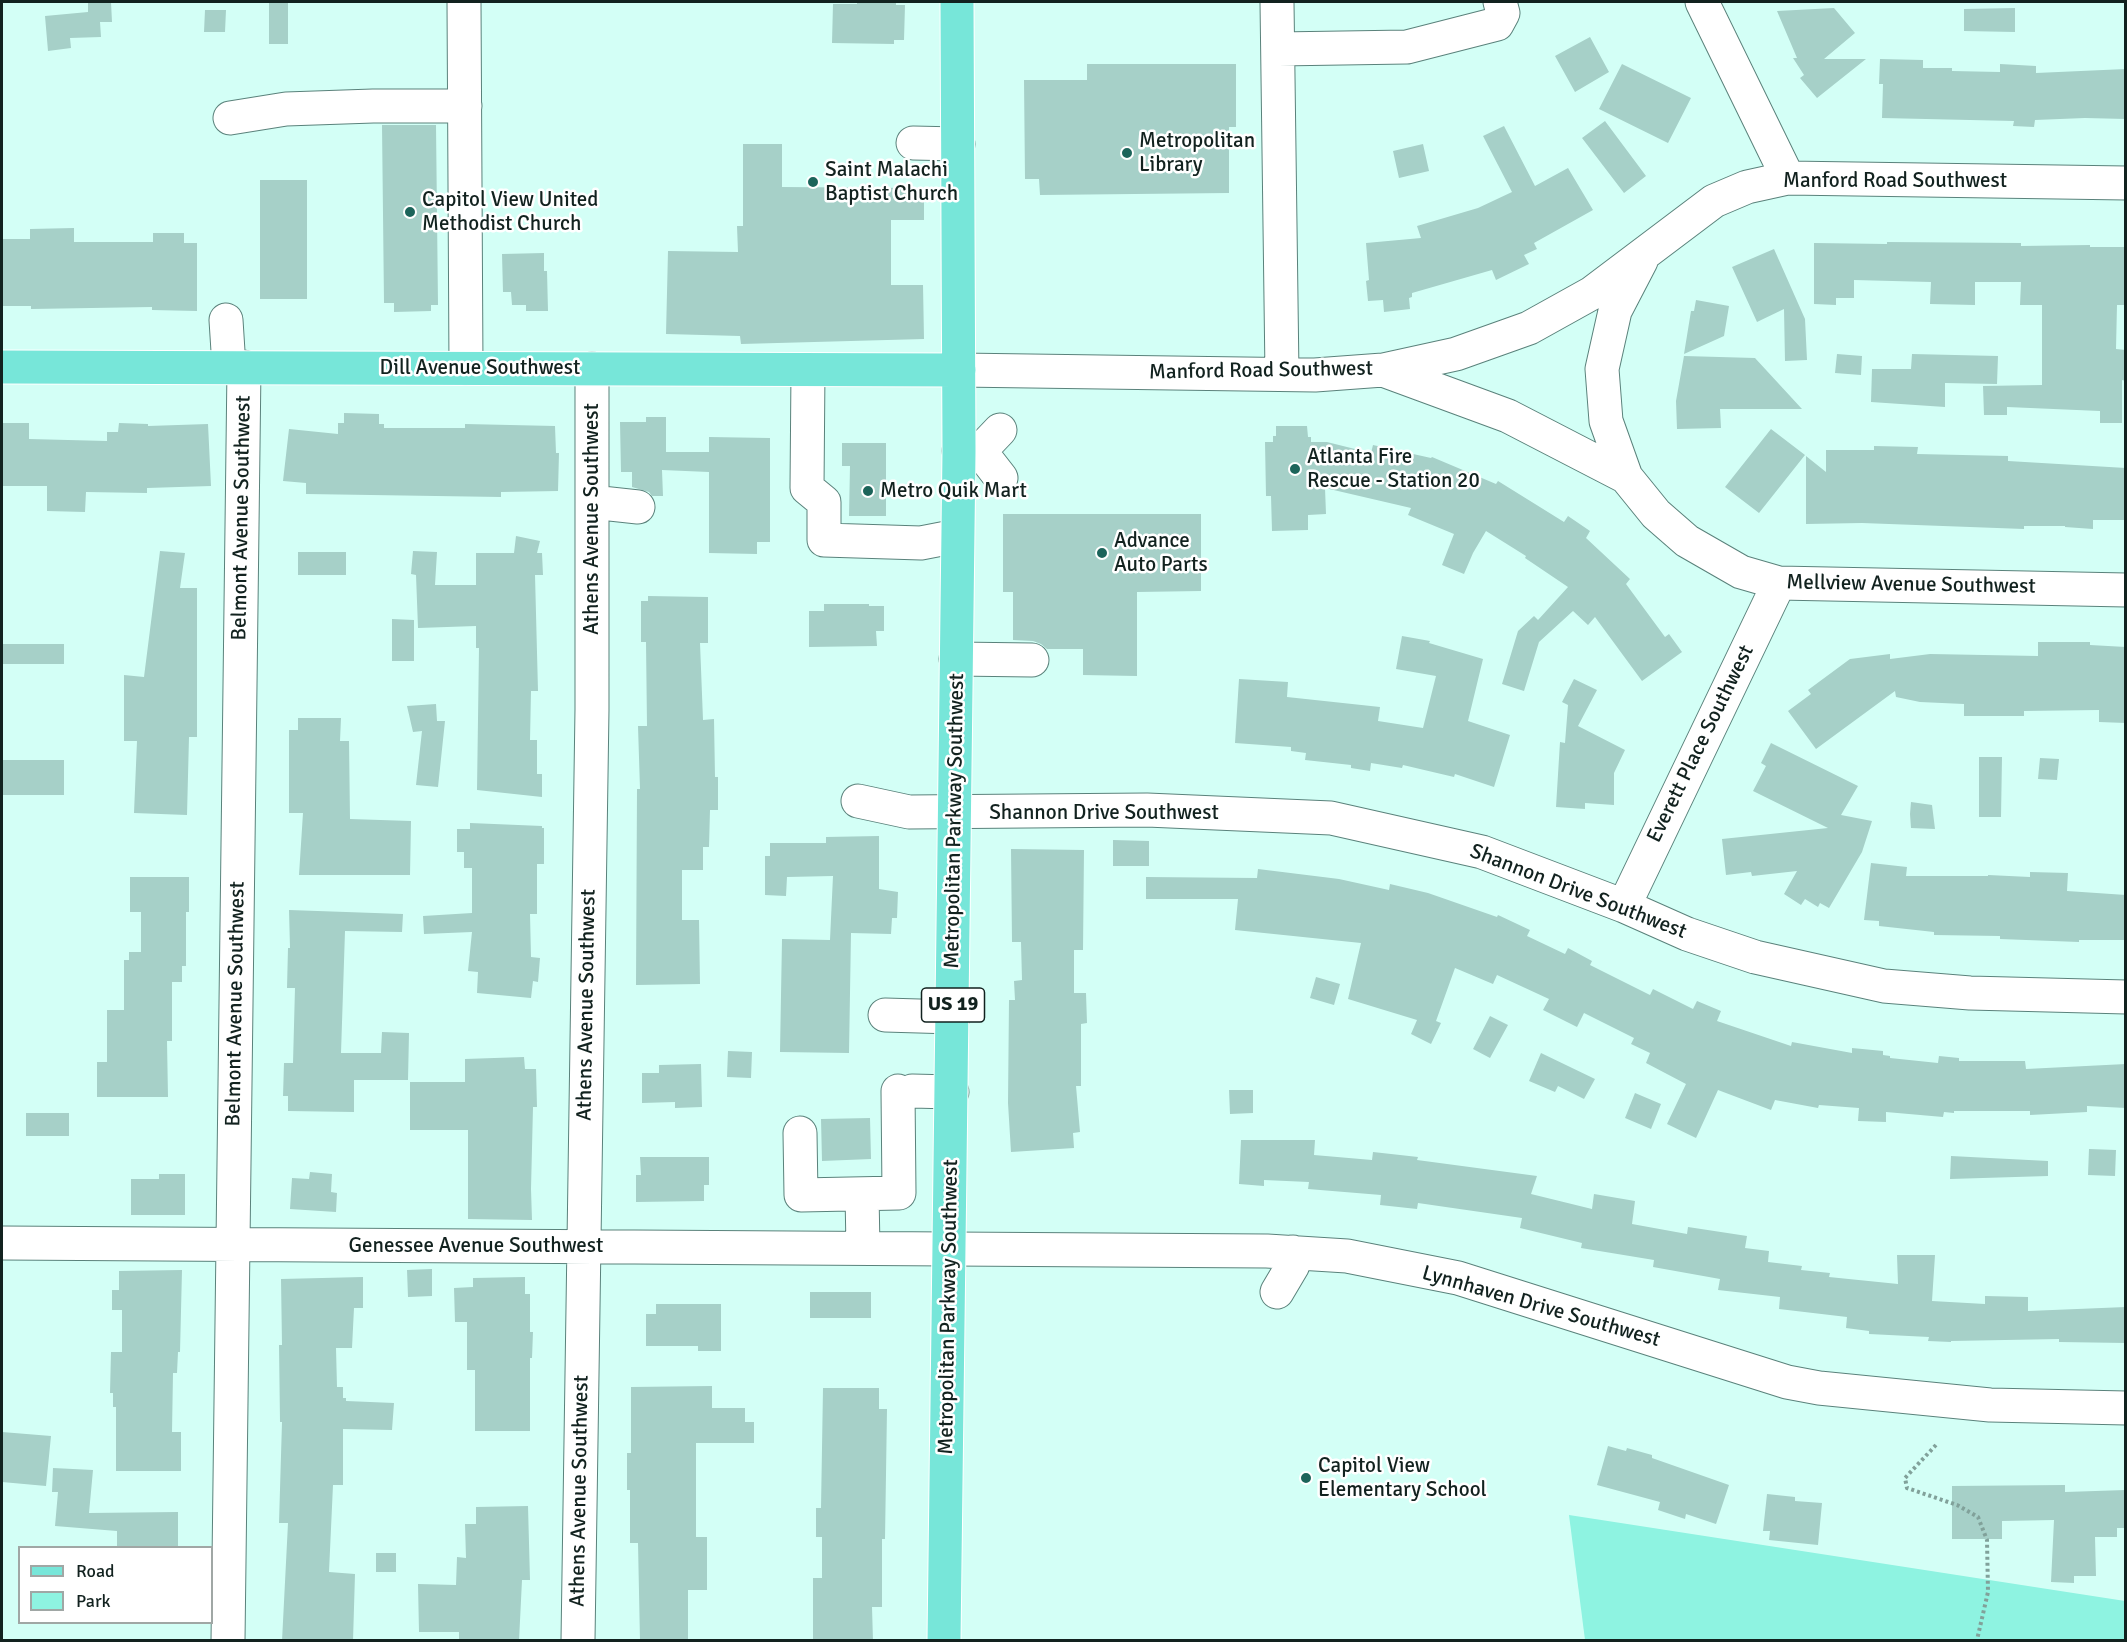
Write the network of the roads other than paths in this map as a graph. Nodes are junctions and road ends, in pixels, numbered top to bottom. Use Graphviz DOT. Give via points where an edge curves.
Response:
graph roads {
  1 [pos="464,2"];
  2 [pos="957,2"];
  3 [pos="1277,2"];
  4 [pos="1500,2"];
  5 [pos="1702,2"];
  6 [pos="1278,49"];
  7 [pos="465,106"];
  8 [pos="230,118"];
  9 [pos="913,143"];
  10 [pos="958,144"];
  11 [pos="1788,178"];
  12 [pos="2126,183"];
  13 [pos="1646,251"];
  14 [pos="226,320"];
  15 [pos="2,367"];
  16 [pos="236,367"];
  17 [pos="466,368"];
  18 [pos="592,369"];
  19 [pos="808,369"];
  20 [pos="959,370"];
  21 [pos="1383,370"];
  22 [pos="1282,374"];
  23 [pos="980,444"];
  24 [pos="1626,477"];
  25 [pos="1001,478"];
  26 [pos="592,502"];
  27 [pos="638,507"];
  28 [pos="957,536"];
  29 [pos="1779,583"];
  30 [pos="2126,590"];
  31 [pos="956,659"];
  32 [pos="1032,660"];
  33 [pos="858,801"];
  34 [pos="955,812"];
  35 [pos="1624,906"];
  36 [pos="2126,997"];
  37 [pos="885,1016"];
  38 [pos="953,1017"];
  39 [pos="952,1092"];
  40 [pos="800,1132"];
  41 [pos="862,1194"];
  42 [pos="2,1244"];
  43 [pos="233,1244"];
  44 [pos="584,1247"];
  45 [pos="863,1248"];
  46 [pos="950,1249"];
  47 [pos="2126,1408"];
  48 [pos="228,1641"];
  49 [pos="578,1641"];
  50 [pos="944,1641"];
  1 -- 7 [label="street"];
  2 -- 10 [label="main road, Metropolitan Parkway Southwest / US 19"];
  3 -- 6 [label="street"];
  4 -- 6 [label="street" via="1503,13 1497,24 1407,47"];
  5 -- 11 [label="street"];
  6 -- 22 [label="street"];
  7 -- 8 [label="street" via="286,109"];
  7 -- 17 [label="street"];
  9 -- 10 [label="street"];
  10 -- 20 [label="main road, Metropolitan Parkway Southwest / US 19"];
  11 -- 12 [label="street, Manford Road Southwest"];
  11 -- 13 [label="street, Manford Road Southwest" via="1747,187 1714,201"];
  13 -- 21 [label="street, Manford Road Southwest" via="1592,293 1529,328 1456,354"];
  13 -- 24 [label="street, Mellview Avenue Southwest" via="1616,311 1602,369 1606,421"];
  14 -- 16 [label="street, Belmont Avenue Southwest"];
  15 -- 16 [label="main road, Dill Avenue Southwest"];
  16 -- 17 [label="main road, Dill Avenue Southwest"];
  16 -- 43 [label="street, Belmont Avenue Southwest"];
  17 -- 18 [label="main road, Dill Avenue Southwest"];
  18 -- 19 [label="main road, Dill Avenue Southwest"];
  18 -- 26 [label="street, Athens Avenue Southwest"];
  19 -- 20 [label="main road, Dill Avenue Southwest"];
  19 -- 28 [label="street" via="807,488 824,501 824,540 921,543"];
  20 -- 22 [label="street, Manford Road Southwest"];
  20 -- 23 [label="main road, Metropolitan Parkway Southwest / US 19"];
  21 -- 22 [label="street, Manford Road Southwest"];
  21 -- 24 [label="street, Mellview Avenue Southwest" via="1508,416"];
  23 -- 25 [label="street"];
  23 -- 28 [label="main road, Metropolitan Parkway Southwest / US 19"];
  24 -- 29 [label="street, Mellview Avenue Southwest" via="1656,514 1688,541 1741,572"];
  26 -- 27 [label="street"];
  26 -- 44 [label="street, Athens Avenue Southwest"];
  28 -- 31 [label="main road, Metropolitan Parkway Southwest / US 19"];
  29 -- 30 [label="street, Mellview Avenue Southwest"];
  29 -- 35 [label="street, Everett Place Southwest"];
  31 -- 32 [label="street"];
  31 -- 34 [label="main road, Metropolitan Parkway Southwest / US 19"];
  33 -- 34 [label="street, Shannon Drive Southwest" via="909,812"];
  34 -- 35 [label="street, Shannon Drive Southwest" via="1147,810 1331,818 1482,852"];
  34 -- 38 [label="main road, Metropolitan Parkway Southwest / US 19"];
  35 -- 36 [label="street, Shannon Drive Southwest" via="1755,957 1884,986 1971,993"];
  37 -- 38 [label="street"];
  38 -- 39 [label="main road, Metropolitan Parkway Southwest / US 19"];
  39 -- 41 [label="street" via="905,1091 899,1193"];
  39 -- 46 [label="main road, Metropolitan Parkway Southwest / US 19"];
  40 -- 41 [label="street" via="801,1194"];
  41 -- 45 [label="street"];
  42 -- 43 [label="street, Genessee Avenue Southwest"];
  43 -- 44 [label="street, Genessee Avenue Southwest"];
  43 -- 48 [label="street, Belmont Avenue Southwest"];
  44 -- 45 [label="street, Genessee Avenue Southwest"];
  44 -- 49 [label="street, Athens Avenue Southwest"];
  45 -- 46 [label="street, Genessee Avenue Southwest"];
  46 -- 47 [label="street, Lynnhaven Drive Southwest" via="1293,1275 1347,1256 1458,1278 1787,1382 1990,1406"];
  46 -- 50 [label="main road, Metropolitan Parkway Southwest / US 19"];
}
